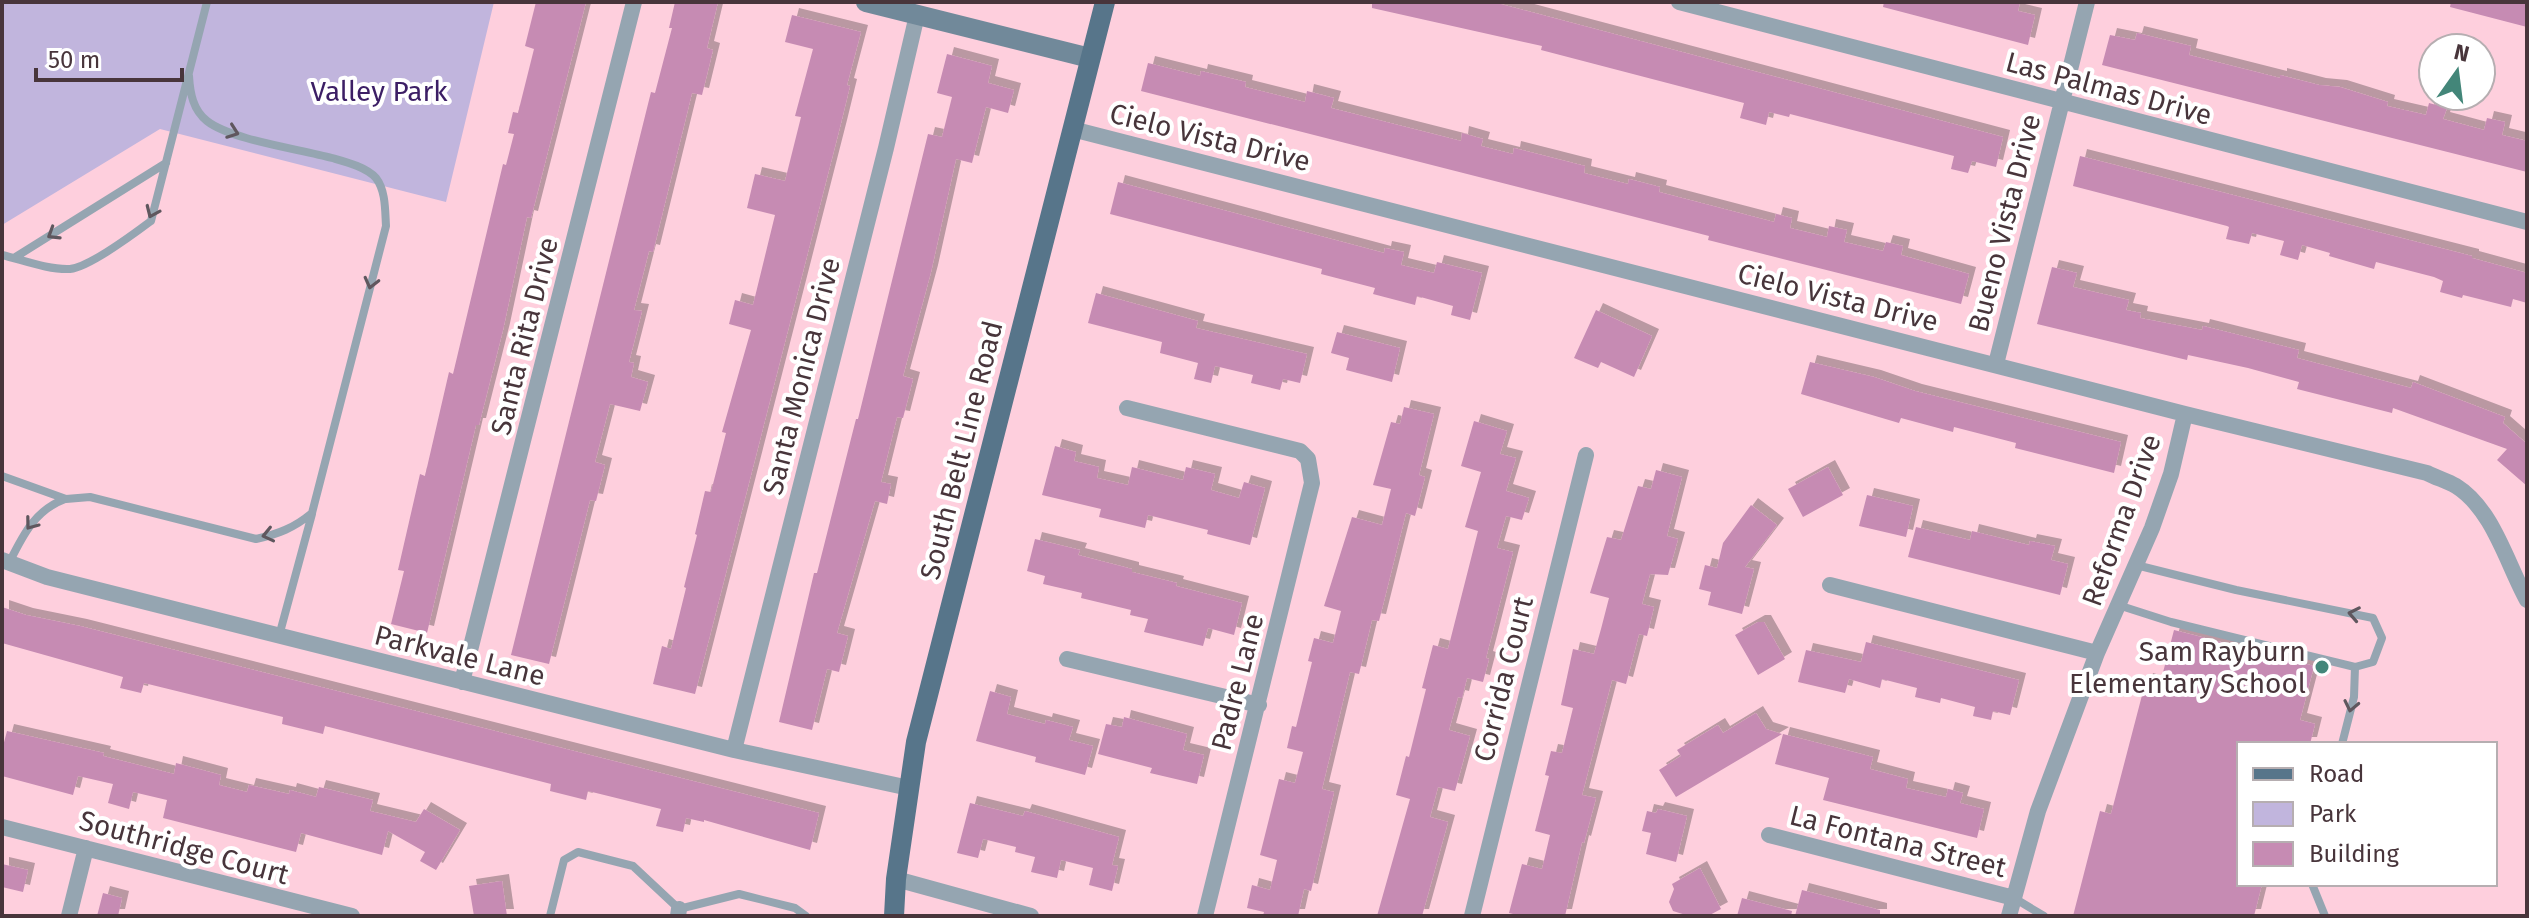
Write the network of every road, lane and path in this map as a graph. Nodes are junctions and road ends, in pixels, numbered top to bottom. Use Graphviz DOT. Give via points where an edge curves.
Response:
graph roads {
  1 [pos="207,2"];
  2 [pos="634,2"];
  3 [pos="866,2"];
  4 [pos="1105,2"];
  5 [pos="1679,2"];
  6 [pos="2087,2"];
  7 [pos="917,15"];
  8 [pos="1090,58"];
  9 [pos="189,76"];
  10 [pos="2061,103"];
  11 [pos="1072,129"];
  12 [pos="166,163"];
  13 [pos="2527,222"];
  14 [pos="2,255"];
  15 [pos="14,258"];
  16 [pos="1996,364"];
  17 [pos="1127,408"];
  18 [pos="2185,414"];
  19 [pos="1586,455"];
  20 [pos="2,476"];
  21 [pos="66,499"];
  22 [pos="312,513"];
  23 [pos="6,561"];
  24 [pos="2136,565"];
  25 [pos="1830,585"];
  26 [pos="2527,600"];
  27 [pos="2118,605"];
  28 [pos="279,636"];
  29 [pos="2097,653"];
  30 [pos="1067,659"];
  31 [pos="2355,667"];
  32 [pos="462,682"];
  33 [pos="1259,705"];
  34 [pos="2343,742"];
  35 [pos="734,750"];
  36 [pos="909,788"];
  37 [pos="2,827"];
  38 [pos="1769,835"];
  39 [pos="86,848"];
  40 [pos="896,879"];
  41 [pos="2313,886"];
  42 [pos="2014,898"];
  43 [pos="678,913"];
  44 [pos="69,916"];
  45 [pos="352,916"];
  46 [pos="550,916"];
  47 [pos="806,916"];
  48 [pos="894,916"];
  49 [pos="1031,916"];
  50 [pos="1205,916"];
  51 [pos="1472,916"];
  52 [pos="2009,916"];
  53 [pos="2044,916"];
  54 [pos="2325,916"];
  1 -- 9 [label="lane"];
  2 -- 32 [label="street, Santa Rita Drive"];
  3 -- 7 [label="street"];
  4 -- 8 [label="main road, South Belt Line Road"];
  5 -- 10 [label="street, Las Palmas Drive"];
  6 -- 10 [label="street, Bueno Vista Drive"];
  7 -- 8 [label="street"];
  7 -- 35 [label="street, Santa Monica Drive"];
  8 -- 11 [label="main road, South Belt Line Road"];
  9 -- 12 [label="lane"];
  9 -- 22 [label="lane, one-way" via="190,93 207,121 351,163 375,177 381,188 386,226"];
  10 -- 13 [label="street, Las Palmas Drive"];
  10 -- 16 [label="street, Bueno Vista Drive"];
  11 -- 16 [label="street, Cielo Vista Drive"];
  11 -- 36 [label="main road, South Belt Line Road" via="916,742"];
  12 -- 15 [label="lane, one-way"];
  12 -- 15 [label="lane, one-way" via="151,221 131,236 70,269"];
  14 -- 15 [label="lane"];
  16 -- 18 [label="street, Cielo Vista Drive"];
  17 -- 33 [label="street, Padre Lane" via="1300,451 1308,459 1312,483"];
  18 -- 24 [label="street, Reforma Drive" via="2171,474"];
  18 -- 26 [label="street, Cielo Vista Drive" via="2427,473 2457,486 2494,528"];
  19 -- 51 [label="street, Corrida Court"];
  20 -- 21 [label="lane"];
  22 -- 21 [label="lane, one-way" via="276,535 256,539 90,497"];
  21 -- 23 [label="lane, one-way" via="37,516"];
  22 -- 28 [label="lane"];
  23 -- 28 [label="street, Parkvale Lane" via="47,577"];
  24 -- 27 [label="street, Reforma Drive"];
  31 -- 24 [label="lane, one-way" via="2373,662 2382,638 2373,618"];
  25 -- 29 [label="street"];
  27 -- 29 [label="street, Reforma Drive"];
  27 -- 31 [label="lane"];
  28 -- 32 [label="street, Parkvale Lane"];
  29 -- 42 [label="street, Reforma Drive" via="2038,811"];
  30 -- 33 [label="street"];
  31 -- 34 [label="lane, one-way"];
  32 -- 35 [label="street, Parkvale Lane"];
  33 -- 50 [label="street, Padre Lane"];
  35 -- 36 [label="street, Parkvale Lane"];
  36 -- 40 [label="main road, South Belt Line Road"];
  37 -- 39 [label="street, Southridge Court"];
  38 -- 42 [label="street, La Fontana Street"];
  39 -- 44 [label="street"];
  39 -- 45 [label="street, Southridge Court"];
  40 -- 48 [label="main road, South Belt Line Road"];
  40 -- 49 [label="street"];
  41 -- 54 [label="lane"];
  42 -- 52 [label="street, Reforma Drive"];
  42 -- 53 [label="lane"];
  43 -- 46 [label="lane" via="633,866 578,852 564,860"];
  43 -- 47 [label="lane" via="739,894 795,908"];
}
